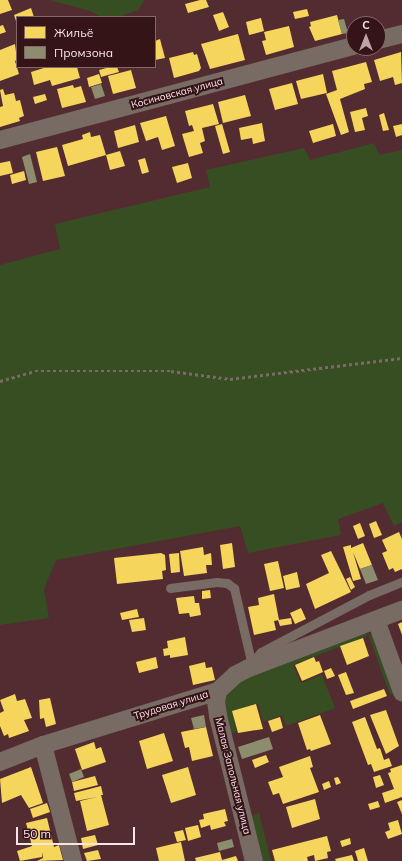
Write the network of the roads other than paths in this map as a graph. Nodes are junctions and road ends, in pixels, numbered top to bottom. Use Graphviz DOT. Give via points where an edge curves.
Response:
graph roads {
  1 [pos="402,34"];
  2 [pos="386,38"];
  3 [pos="346,48"];
  4 [pos="0,140"];
  5 [pos="402,582"];
  6 [pos="170,588"];
  7 [pos="402,610"];
  8 [pos="376,620"];
  9 [pos="250,665"];
  10 [pos="218,691"];
  11 [pos="402,692"];
  12 [pos="42,745"];
  13 [pos="0,762"];
  14 [pos="73,861"];
  15 [pos="254,861"];
  1 -- 2 [label="street"];
  3 -- 4 [label="street, Косиновская улица"];
  5 -- 9 [label="lane" via="369,595 261,652"];
  6 -- 9 [label="lane" via="217,582 227,583 234,588"];
  7 -- 8 [label="street, Трудовая улица"];
  8 -- 9 [label="street, Трудовая улица"];
  8 -- 11 [label="street"];
  9 -- 10 [label="street, Трудовая улица"];
  10 -- 12 [label="street, Трудовая улица"];
  10 -- 15 [label="street, Малая Запольная улица" via="218,716"];
  12 -- 13 [label="street, Трудовая улица"];
  12 -- 14 [label="street"];
}
